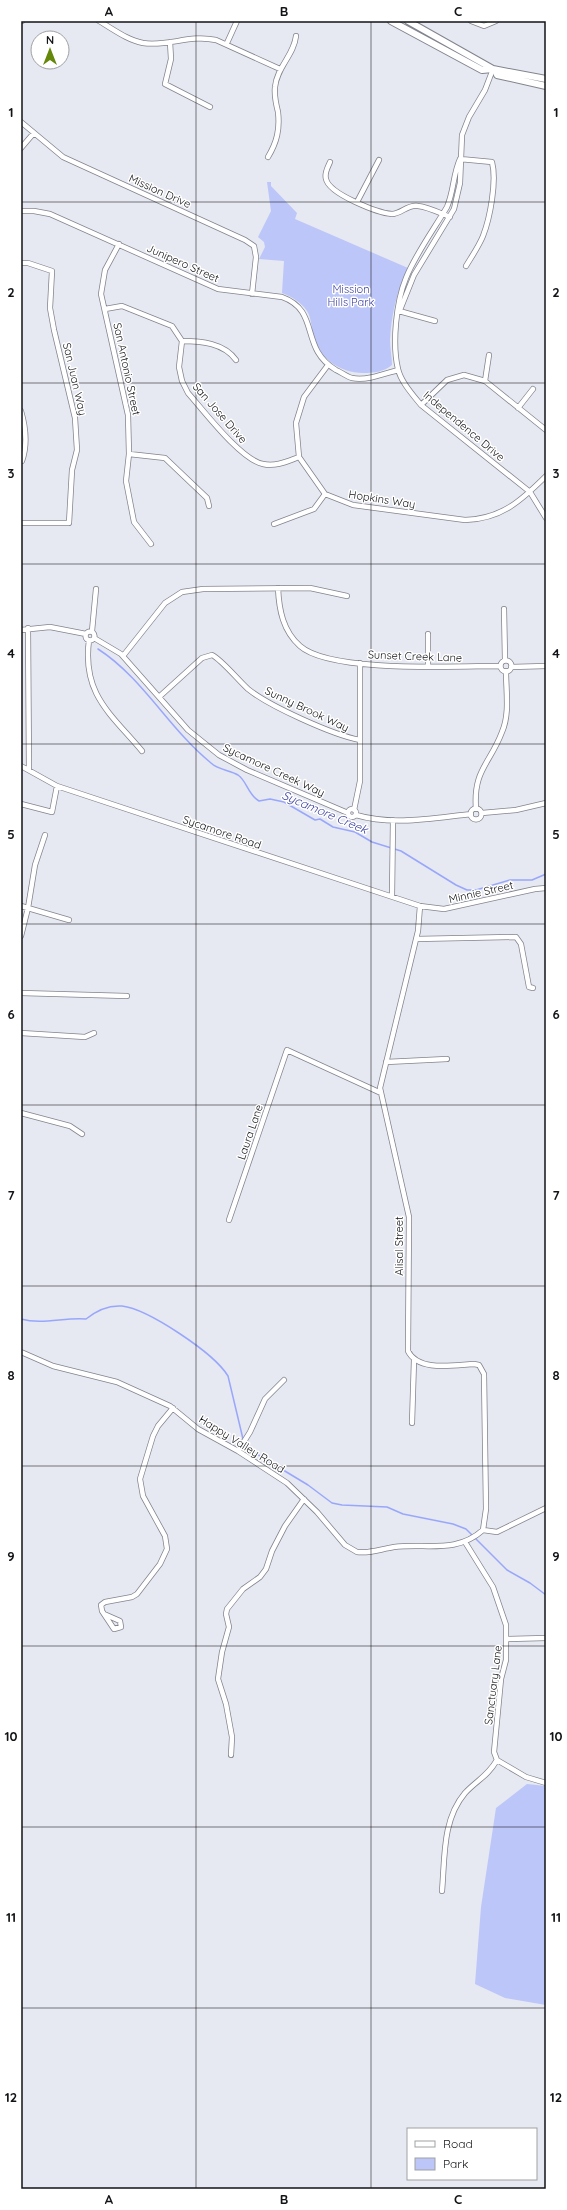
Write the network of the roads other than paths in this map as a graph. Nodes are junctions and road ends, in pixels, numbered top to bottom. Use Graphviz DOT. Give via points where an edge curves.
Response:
graph roads {
  1 [pos="99,21"];
  2 [pos="237,21"];
  3 [pos="391,21"];
  4 [pos="408,21"];
  5 [pos="471,21"];
  6 [pos="496,21"];
  7 [pos="296,36"];
  8 [pos="170,42"];
  9 [pos="227,43"];
  10 [pos="280,69"];
  11 [pos="494,70"];
  12 [pos="546,79"];
  13 [pos="546,86"];
  14 [pos="210,107"];
  15 [pos="21,122"];
  16 [pos="33,134"];
  17 [pos="21,148"];
  18 [pos="268,157"];
  19 [pos="460,159"];
  20 [pos="379,160"];
  21 [pos="330,162"];
  22 [pos="357,202"];
  23 [pos="21,211"];
  24 [pos="443,214"];
  25 [pos="450,217"];
  26 [pos="119,244"];
  27 [pos="21,263"];
  28 [pos="466,266"];
  29 [pos="252,294"];
  30 [pos="105,309"];
  31 [pos="399,311"];
  32 [pos="435,321"];
  33 [pos="182,341"];
  34 [pos="489,355"];
  35 [pos="236,360"];
  36 [pos="328,365"];
  37 [pos="398,370"];
  38 [pos="486,381"];
  39 [pos="533,389"];
  40 [pos="421,404"];
  41 [pos="518,408"];
  42 [pos="21,411"];
  43 [pos="546,430"];
  44 [pos="129,454"];
  45 [pos="299,457"];
  46 [pos="22,461"];
  47 [pos="546,476"];
  48 [pos="530,492"];
  49 [pos="325,494"];
  50 [pos="209,506"];
  51 [pos="546,518"];
  52 [pos="21,523"];
  53 [pos="274,524"];
  54 [pos="151,544"];
  55 [pos="278,588"];
  56 [pos="96,589"];
  57 [pos="346,596"];
  58 [pos="504,609"];
  59 [pos="28,628"];
  60 [pos="21,630"];
  61 [pos="92,631"];
  62 [pos="86,634"];
  63 [pos="428,634"];
  64 [pos="94,638"];
  65 [pos="89,640"];
  66 [pos="123,656"];
  67 [pos="506,660"];
  68 [pos="360,663"];
  69 [pos="428,666"];
  70 [pos="500,666"];
  71 [pos="511,666"];
  72 [pos="546,666"];
  73 [pos="506,671"];
  74 [pos="159,697"];
  75 [pos="360,740"];
  76 [pos="142,751"];
  77 [pos="21,766"];
  78 [pos="29,770"];
  79 [pos="57,786"];
  80 [pos="546,803"];
  81 [pos="21,804"];
  82 [pos="476,809"];
  83 [pos="354,810"];
  84 [pos="348,813"];
  85 [pos="482,813"];
  86 [pos="471,814"];
  87 [pos="356,815"];
  88 [pos="393,820"];
  89 [pos="45,835"];
  90 [pos="546,885"];
  91 [pos="546,888"];
  92 [pos="535,889"];
  93 [pos="392,896"];
  94 [pos="21,906"];
  95 [pos="420,906"];
  96 [pos="28,908"];
  97 [pos="69,920"];
  98 [pos="21,936"];
  99 [pos="416,939"];
  100 [pos="533,988"];
  101 [pos="21,993"];
  102 [pos="128,996"];
  103 [pos="21,1033"];
  104 [pos="94,1033"];
  105 [pos="447,1059"];
  106 [pos="386,1062"];
  107 [pos="381,1093"];
  108 [pos="21,1113"];
  109 [pos="82,1134"];
  110 [pos="229,1220"];
  111 [pos="21,1352"];
  112 [pos="414,1360"];
  113 [pos="284,1380"];
  114 [pos="173,1408"];
  115 [pos="412,1423"];
  116 [pos="238,1450"];
  117 [pos="304,1499"];
  118 [pos="546,1508"];
  119 [pos="483,1530"];
  120 [pos="465,1542"];
  121 [pos="104,1614"];
  122 [pos="507,1638"];
  123 [pos="546,1638"];
  124 [pos="231,1755"];
  125 [pos="497,1760"];
  126 [pos="546,1783"];
  127 [pos="442,1891"];
  1 -- 8 [label="street" via="131,40 143,43"];
  2 -- 9 [label="street"];
  3 -- 11 [label="main road" via="482,70"];
  4 -- 11 [label="main road"];
  5 -- 6 [label="street" via="484,26"];
  7 -- 10 [label="street" via="295,45"];
  8 -- 9 [label="street" via="206,37"];
  8 -- 14 [label="street" via="171,59 165,84"];
  9 -- 10 [label="street"];
  10 -- 18 [label="street" via="275,86 278,132 276,143"];
  11 -- 12 [label="main road"];
  11 -- 13 [label="main road" via="497,75"];
  11 -- 19 [label="street, Independence Drive" via="465,126"];
  15 -- 16 [label="street, Mission Drive"];
  16 -- 17 [label="street"];
  16 -- 29 [label="street, Mission Drive" via="62,157 245,240 256,250"];
  19 -- 24 [label="street, Independence Drive" via="456,168 452,196"];
  19 -- 25 [label="street, Independence Drive" via="458,195"];
  19 -- 28 [label="street" via="492,162 495,172 483,237"];
  20 -- 22 [label="street"];
  21 -- 22 [label="street" via="326,179 330,187"];
  22 -- 24 [label="street" via="386,213 395,214 407,207 418,206"];
  23 -- 26 [label="street, Junipero Street" via="50,214"];
  24 -- 25 [label="street"];
  24 -- 31 [label="street, Independence Drive" via="406,279"];
  25 -- 31 [label="street, Independence Drive" via="414,275"];
  26 -- 29 [label="street, Junipero Street" via="218,289"];
  26 -- 30 [label="street, San Antonio Street" via="105,270 101,294"];
  27 -- 52 [label="street, San Juan Way" via="52,271 50,308 76,418 77,450 72,470 69,523"];
  29 -- 36 [label="street, Junipero Street" via="282,297 298,305 306,319 313,344 319,356"];
  30 -- 33 [label="street" via="122,306 172,326"];
  30 -- 44 [label="street, San Antonio Street" via="128,415"];
  31 -- 32 [label="street"];
  31 -- 37 [label="street, Independence Drive" via="396,335"];
  33 -- 35 [label="street" via="213,344 231,352"];
  33 -- 45 [label="street, San Jose Drive" via="179,367 188,393 247,457 259,463 274,465"];
  34 -- 38 [label="street"];
  36 -- 37 [label="street, Junipero Street" via="352,378 367,378"];
  36 -- 45 [label="street" via="304,397 299,410 296,435"];
  37 -- 40 [label="street, Independence Drive" via="410,392"];
  38 -- 40 [label="street" via="464,375 448,380"];
  38 -- 41 [label="street"];
  39 -- 41 [label="street"];
  40 -- 48 [label="street, Independence Drive"];
  41 -- 43 [label="street"];
  42 -- 46 [label="street" via="26,427 25,453"];
  44 -- 50 [label="street" via="165,458 207,498"];
  44 -- 54 [label="street, San Antonio Street" via="126,481 134,522"];
  45 -- 49 [label="street"];
  47 -- 48 [label="street, Hopkins Way"];
  48 -- 49 [label="street, Hopkins Way" via="504,512 465,520 353,505"];
  48 -- 51 [label="street, Independence Drive"];
  49 -- 53 [label="street" via="314,509"];
  55 -- 57 [label="street" via="319,589"];
  55 -- 66 [label="street" via="203,589 182,592 165,603"];
  55 -- 68 [label="street, Sunset Creek Lane" via="279,607 284,624 300,646 331,660"];
  56 -- 61 [label="street"];
  58 -- 67 [label="street"];
  59 -- 60 [label="street"];
  59 -- 62 [label="street" via="50,627"];
  59 -- 78 [label="street"];
  61 -- 62 [label="street"];
  61 -- 64 [label="street"];
  62 -- 65 [label="street"];
  63 -- 69 [label="street"];
  64 -- 65 [label="street"];
  64 -- 66 [label="street, Sycamore Creek Way"];
  65 -- 76 [label="street" via="86,660 97,698"];
  66 -- 74 [label="street, Sycamore Creek Way"];
  67 -- 70 [label="street" via="501,662"];
  67 -- 71 [label="street"];
  68 -- 69 [label="street, Sunset Creek Lane"];
  68 -- 75 [label="street"];
  69 -- 70 [label="street, Sunset Creek Lane"];
  70 -- 73 [label="street"];
  71 -- 72 [label="street"];
  71 -- 73 [label="street"];
  73 -- 82 [label="street" via="506,715 503,732 478,778 475,789"];
  74 -- 75 [label="street, Sunny Brook Way" via="202,658 212,655 235,678 264,700 344,737"];
  74 -- 84 [label="street, Sycamore Creek Way" via="188,730 219,755 247,770"];
  75 -- 83 [label="street" via="360,781"];
  77 -- 78 [label="street, Sycamore Road"];
  78 -- 79 [label="street, Sycamore Road"];
  79 -- 81 [label="street" via="52,812"];
  79 -- 93 [label="street, Sycamore Road"];
  80 -- 85 [label="street" via="516,810"];
  82 -- 85 [label="street"];
  82 -- 86 [label="street"];
  83 -- 84 [label="street"];
  83 -- 87 [label="street"];
  84 -- 87 [label="street, Sycamore Creek Way" via="351,817"];
  85 -- 86 [label="street" via="477,819"];
  86 -- 88 [label="street"];
  87 -- 88 [label="street"];
  88 -- 93 [label="street"];
  89 -- 96 [label="street" via="35,865"];
  90 -- 92 [label="street"];
  91 -- 92 [label="street, Minnie Street"];
  92 -- 95 [label="street, Minnie Street" via="444,909"];
  93 -- 95 [label="street, Sycamore Road"];
  94 -- 96 [label="street"];
  95 -- 99 [label="street, Alisal Street"];
  96 -- 97 [label="street"];
  96 -- 98 [label="street"];
  99 -- 100 [label="street" via="516,937 521,944 529,987"];
  99 -- 106 [label="street, Alisal Street"];
  101 -- 102 [label="street"];
  103 -- 104 [label="street" via="85,1037"];
  105 -- 106 [label="street"];
  106 -- 107 [label="street, Alisal Street"];
  107 -- 110 [label="street, Laura Lane" via="287,1050"];
  107 -- 112 [label="street, Alisal Street" via="409,1217 407,1341 408,1351"];
  108 -- 109 [label="street" via="70,1126"];
  111 -- 114 [label="street, Happy Valley Road" via="62,1369 117,1382"];
  112 -- 115 [label="street"];
  112 -- 119 [label="street" via="431,1365 480,1365 484,1374 486,1509"];
  113 -- 116 [label="street" via="265,1399"];
  114 -- 116 [label="street, Happy Valley Road" via="198,1428"];
  114 -- 121 [label="street" via="153,1436 140,1479 143,1496 165,1536 166,1555 137,1594 102,1604"];
  116 -- 117 [label="street, Happy Valley Road" via="274,1474"];
  117 -- 120 [label="street, Happy Valley Road" via="345,1545 357,1552"];
  117 -- 124 [label="street" via="285,1526 263,1573 243,1589 227,1608 229,1627 218,1679 231,1731"];
  118 -- 119 [label="street" via="497,1532"];
  119 -- 120 [label="street, Happy Valley Road"];
  120 -- 122 [label="street, Sanctuary Lane" via="493,1587 502,1608"];
  122 -- 123 [label="street"];
  122 -- 125 [label="street, Sanctuary Lane" via="494,1752"];
  125 -- 126 [label="street" via="526,1777"];
  125 -- 127 [label="street" via="490,1773 465,1794 453,1811 447,1831"];
}
